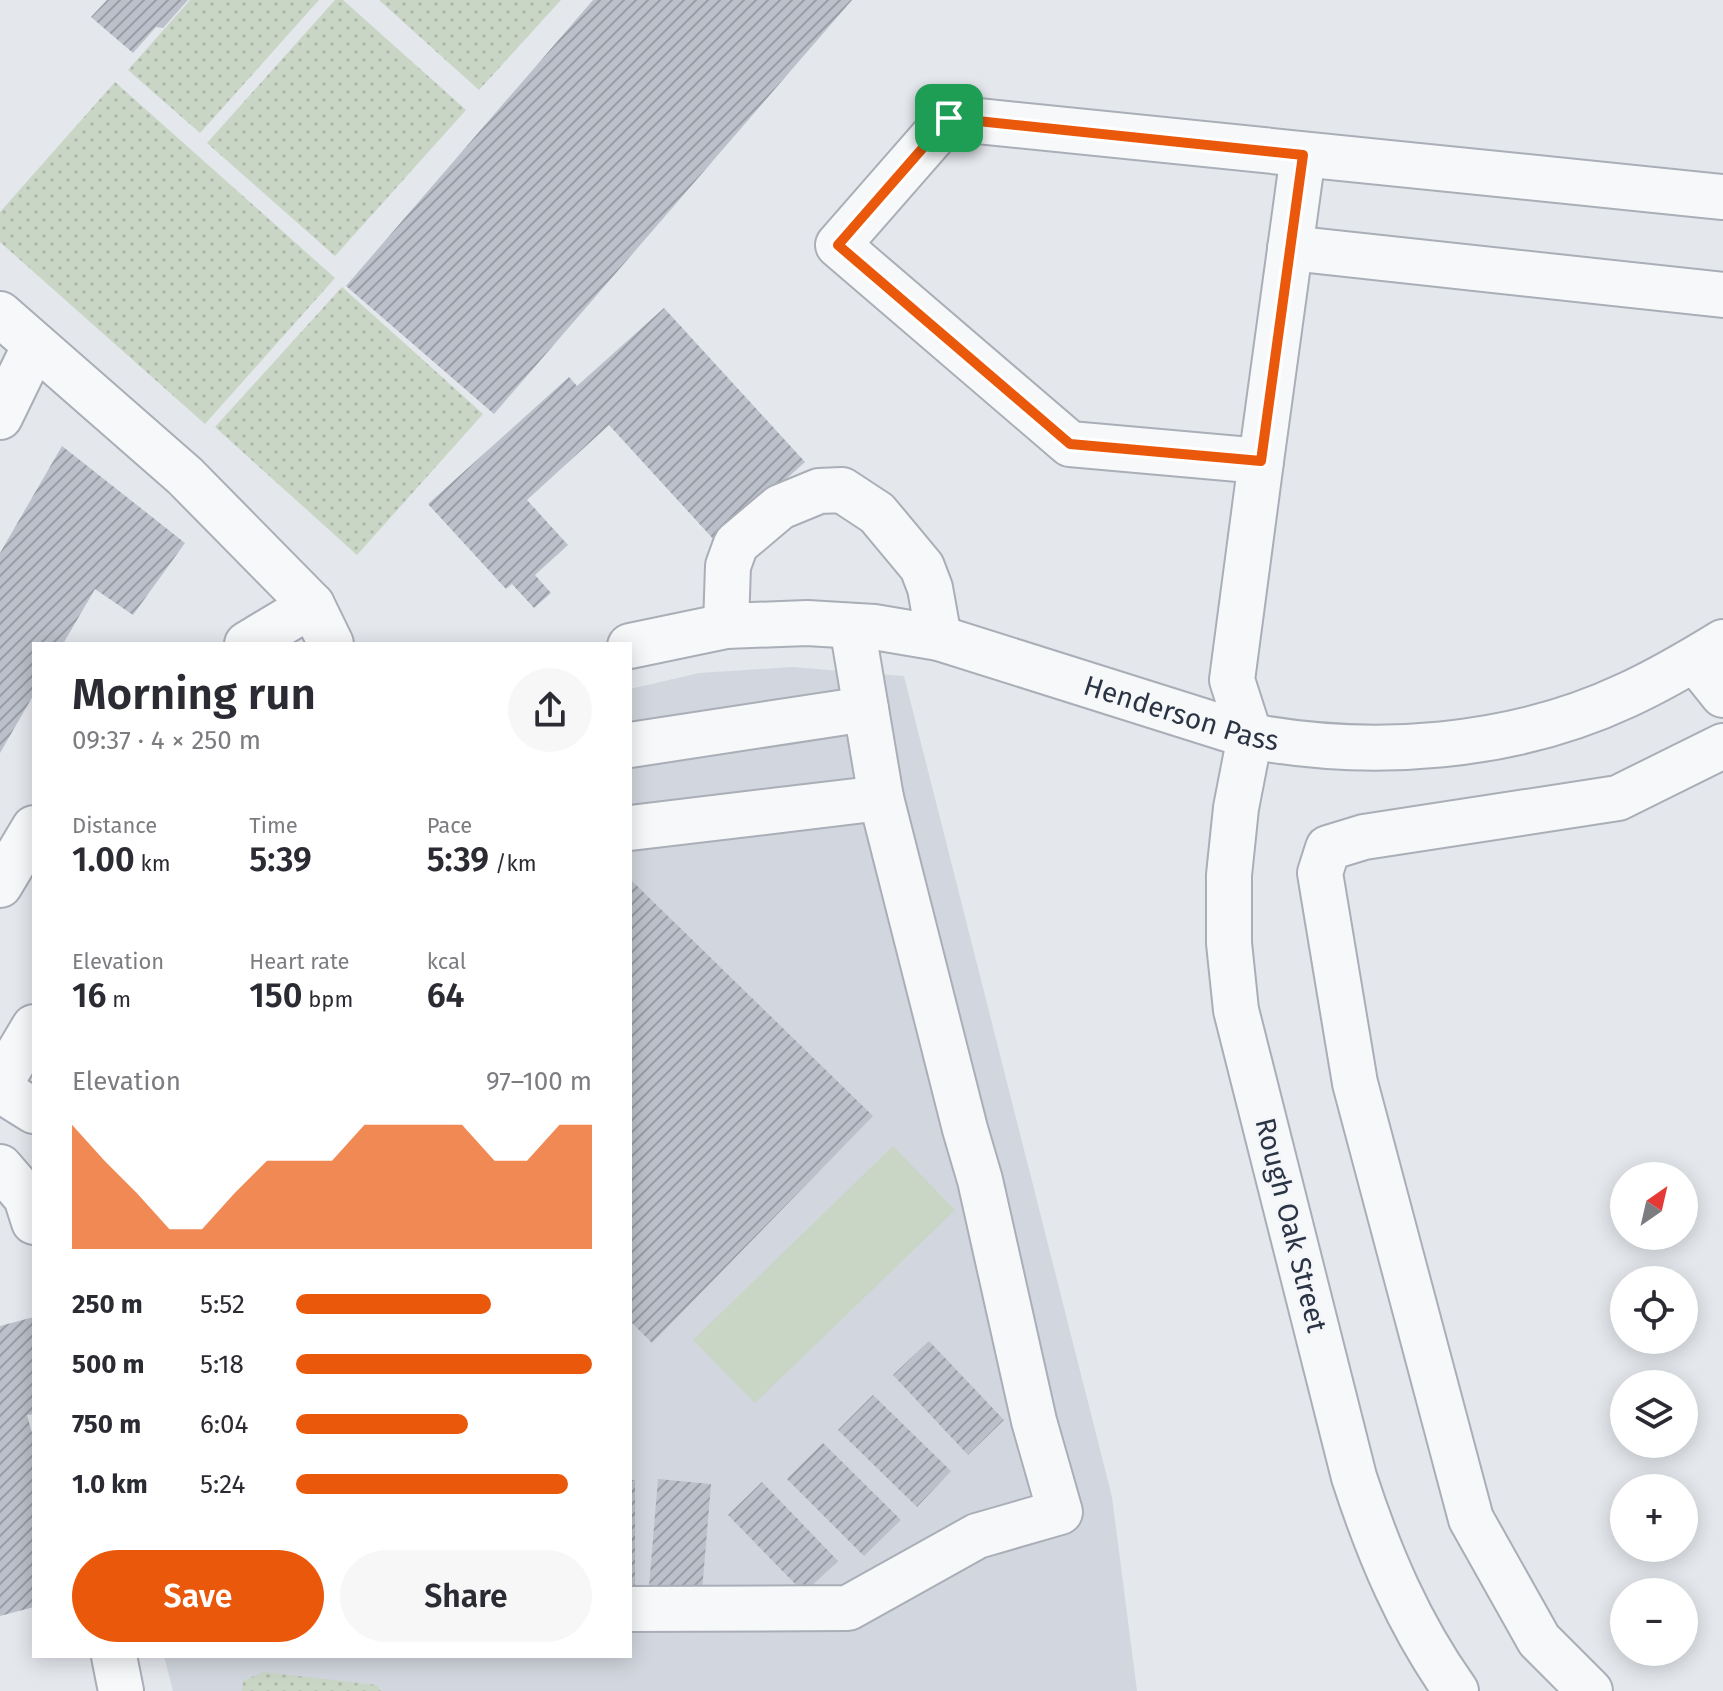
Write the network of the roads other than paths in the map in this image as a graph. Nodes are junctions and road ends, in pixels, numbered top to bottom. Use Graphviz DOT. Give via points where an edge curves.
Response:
graph roads {
  1 [pos="1303,155"];
  2 [pos="1723,197"];
  3 [pos="1290,248"];
  4 [pos="1723,295"];
  5 [pos="0,314"];
  6 [pos="35,345"];
  7 [pos="0,417"];
  8 [pos="1261,461"];
  9 [pos="312,605"];
  10 [pos="726,626"];
  11 [pos="852,626"];
  12 [pos="939,638"];
  13 [pos="250,642"];
  14 [pos="330,642"];
  15 [pos="632,646"];
  16 [pos="1709,651"];
  17 [pos="1723,695"];
  18 [pos="866,709"];
  19 [pos="1250,736"];
  20 [pos="632,745"];
  21 [pos="1723,746"];
  22 [pos="881,798"];
  23 [pos="632,828"];
  24 [pos="32,831"];
  25 [pos="0,885"];
  26 [pos="32,1031"];
  27 [pos="0,1087"];
  28 [pos="32,1110"];
  29 [pos="20,1195"];
  30 [pos="0,1237"];
  31 [pos="632,1609"];
  32 [pos="114,1658"];
  33 [pos="121,1691"];
  34 [pos="1456,1691"];
  35 [pos="1590,1691"];
  1 -- 2 [label="street"];
  1 -- 3 [label="street"];
  1 -- 8 [label="street" via="949,118 838,245 1070,444"];
  3 -- 4 [label="street"];
  3 -- 8 [label="street"];
  5 -- 6 [label="street"];
  6 -- 7 [label="street"];
  6 -- 9 [label="street" via="185,476"];
  8 -- 19 [label="street" via="1232,680"];
  9 -- 13 [label="street"];
  9 -- 14 [label="street"];
  10 -- 11 [label="street, Henderson Pass"];
  10 -- 12 [label="street" via="728,566 736,544 780,507 819,491 842,490 877,513 922,567"];
  10 -- 15 [label="street, Henderson Pass"];
  11 -- 12 [label="street, Henderson Pass"];
  11 -- 18 [label="street"];
  12 -- 19 [label="street, Henderson Pass"];
  16 -- 17 [label="street"];
  16 -- 19 [label="street, Henderson Pass" via="1625,696 1495,736 1360,748"];
  18 -- 20 [label="street"];
  18 -- 22 [label="street"];
  19 -- 34 [label="street, Rough Oak Street" via="1229,875 1236,1010 1354,1477 1402,1603"];
  21 -- 35 [label="street" via="1618,798 1364,837 1328,848 1320,873 1355,1083 1471,1519 1539,1640"];
  22 -- 23 [label="street"];
  22 -- 31 [label="street" via="1060,1512 977,1536 848,1608"];
  24 -- 25 [label="street"];
  26 -- 27 [label="street"];
  27 -- 28 [label="street"];
  29 -- 30 [label="street"];
  32 -- 33 [label="street"];
}
